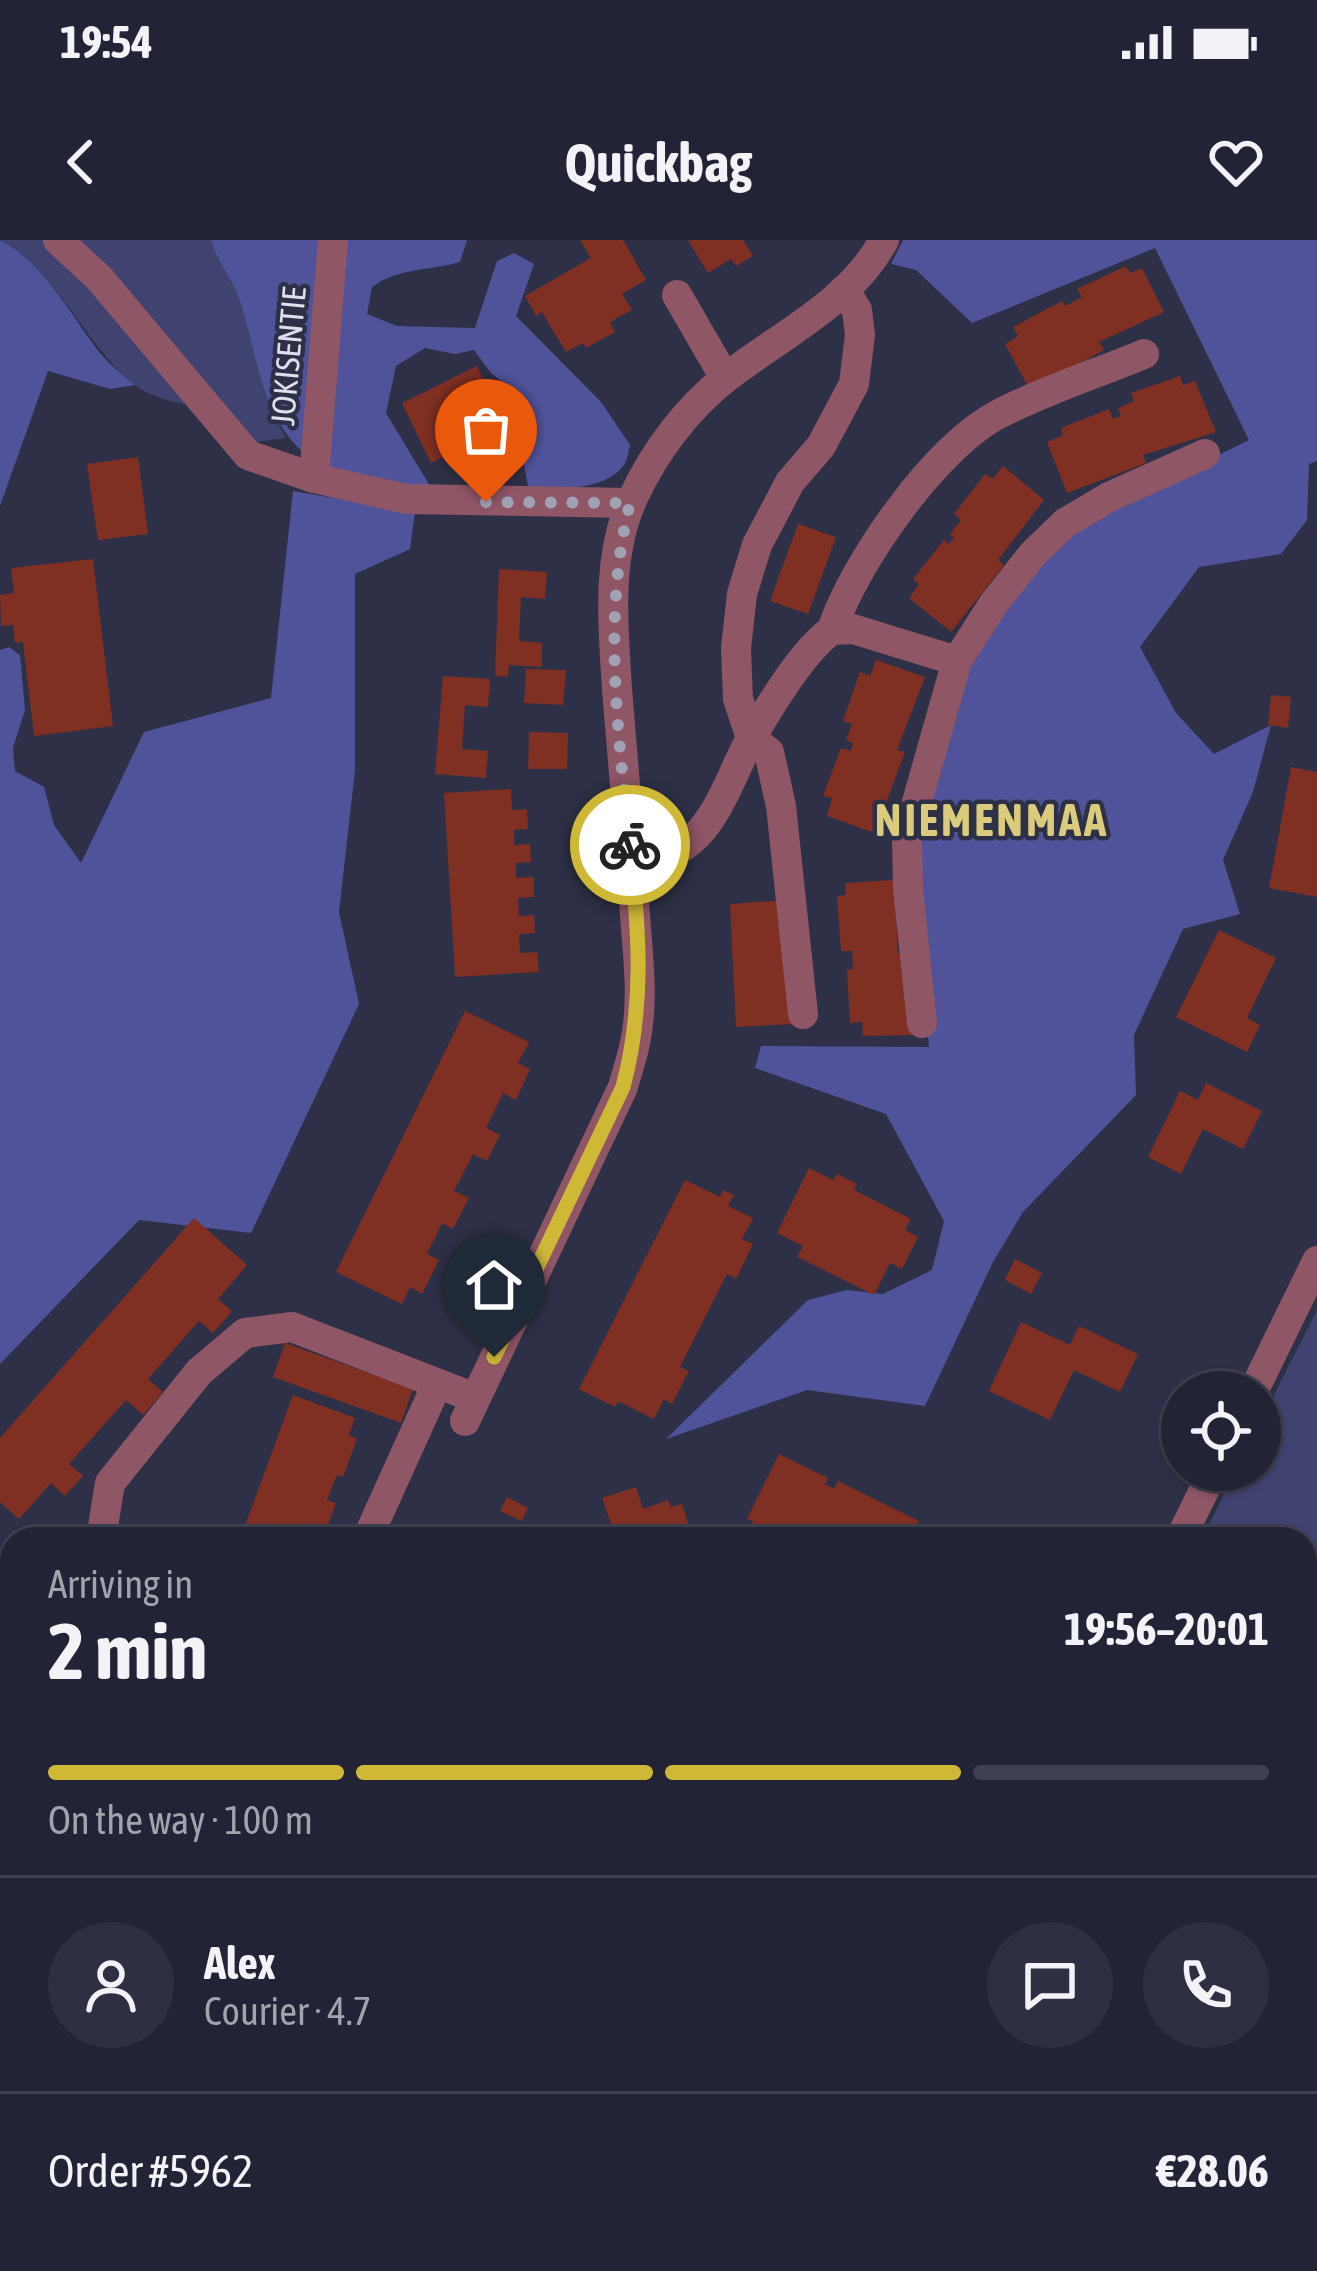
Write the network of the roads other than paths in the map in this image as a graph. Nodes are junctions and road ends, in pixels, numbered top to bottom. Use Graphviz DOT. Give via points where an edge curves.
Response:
graph roads {
  1 [pos="58,240"];
  2 [pos="333,240"];
  3 [pos="884,240"];
  4 [pos="844,290"];
  5 [pos="677,295"];
  6 [pos="1144,354"];
  7 [pos="725,378"];
  8 [pos="1205,454"];
  9 [pos="314,478"];
  10 [pos="630,503"];
  11 [pos="832,630"];
  12 [pos="957,661"];
  13 [pos="751,738"];
  14 [pos="632,858"];
  15 [pos="803,1014"];
  16 [pos="922,1023"];
  17 [pos="1317,1261"];
  18 [pos="1263,1371"];
  19 [pos="437,1384"];
  20 [pos="1204,1491"];
  21 [pos="103,1527"];
  22 [pos="372,1527"];
  23 [pos="1186,1527"];
  1 -- 9 [label="street" via="248,454"];
  2 -- 9 [label="street, JOKISENTIE"];
  3 -- 4 [label="street"];
  4 -- 7 [label="street"];
  4 -- 13 [label="street" via="860,335 854,385 821,446 790,482 742,594 738,699"];
  5 -- 7 [label="street"];
  6 -- 11 [label="street" via="969,433 895,518 843,595"];
  7 -- 10 [label="street" via="688,411"];
  8 -- 12 [label="street" via="1065,524 994,603"];
  9 -- 10 [label="street" via="406,499"];
  10 -- 14 [label="street" via="614,583 614,636"];
  11 -- 12 [label="street" via="853,629"];
  11 -- 13 [label="street"];
  12 -- 16 [label="street" via="908,837"];
  13 -- 14 [label="street" via="695,837 674,853"];
  13 -- 15 [label="street" via="769,752 781,806"];
  14 -- 19 [label="street" via="640,1000 623,1087 470,1409"];
  17 -- 18 [label="street"];
  19 -- 21 [label="street" via="292,1327 245,1333 199,1372 110,1483"];
  19 -- 22 [label="street"];
  20 -- 23 [label="street"];
}
